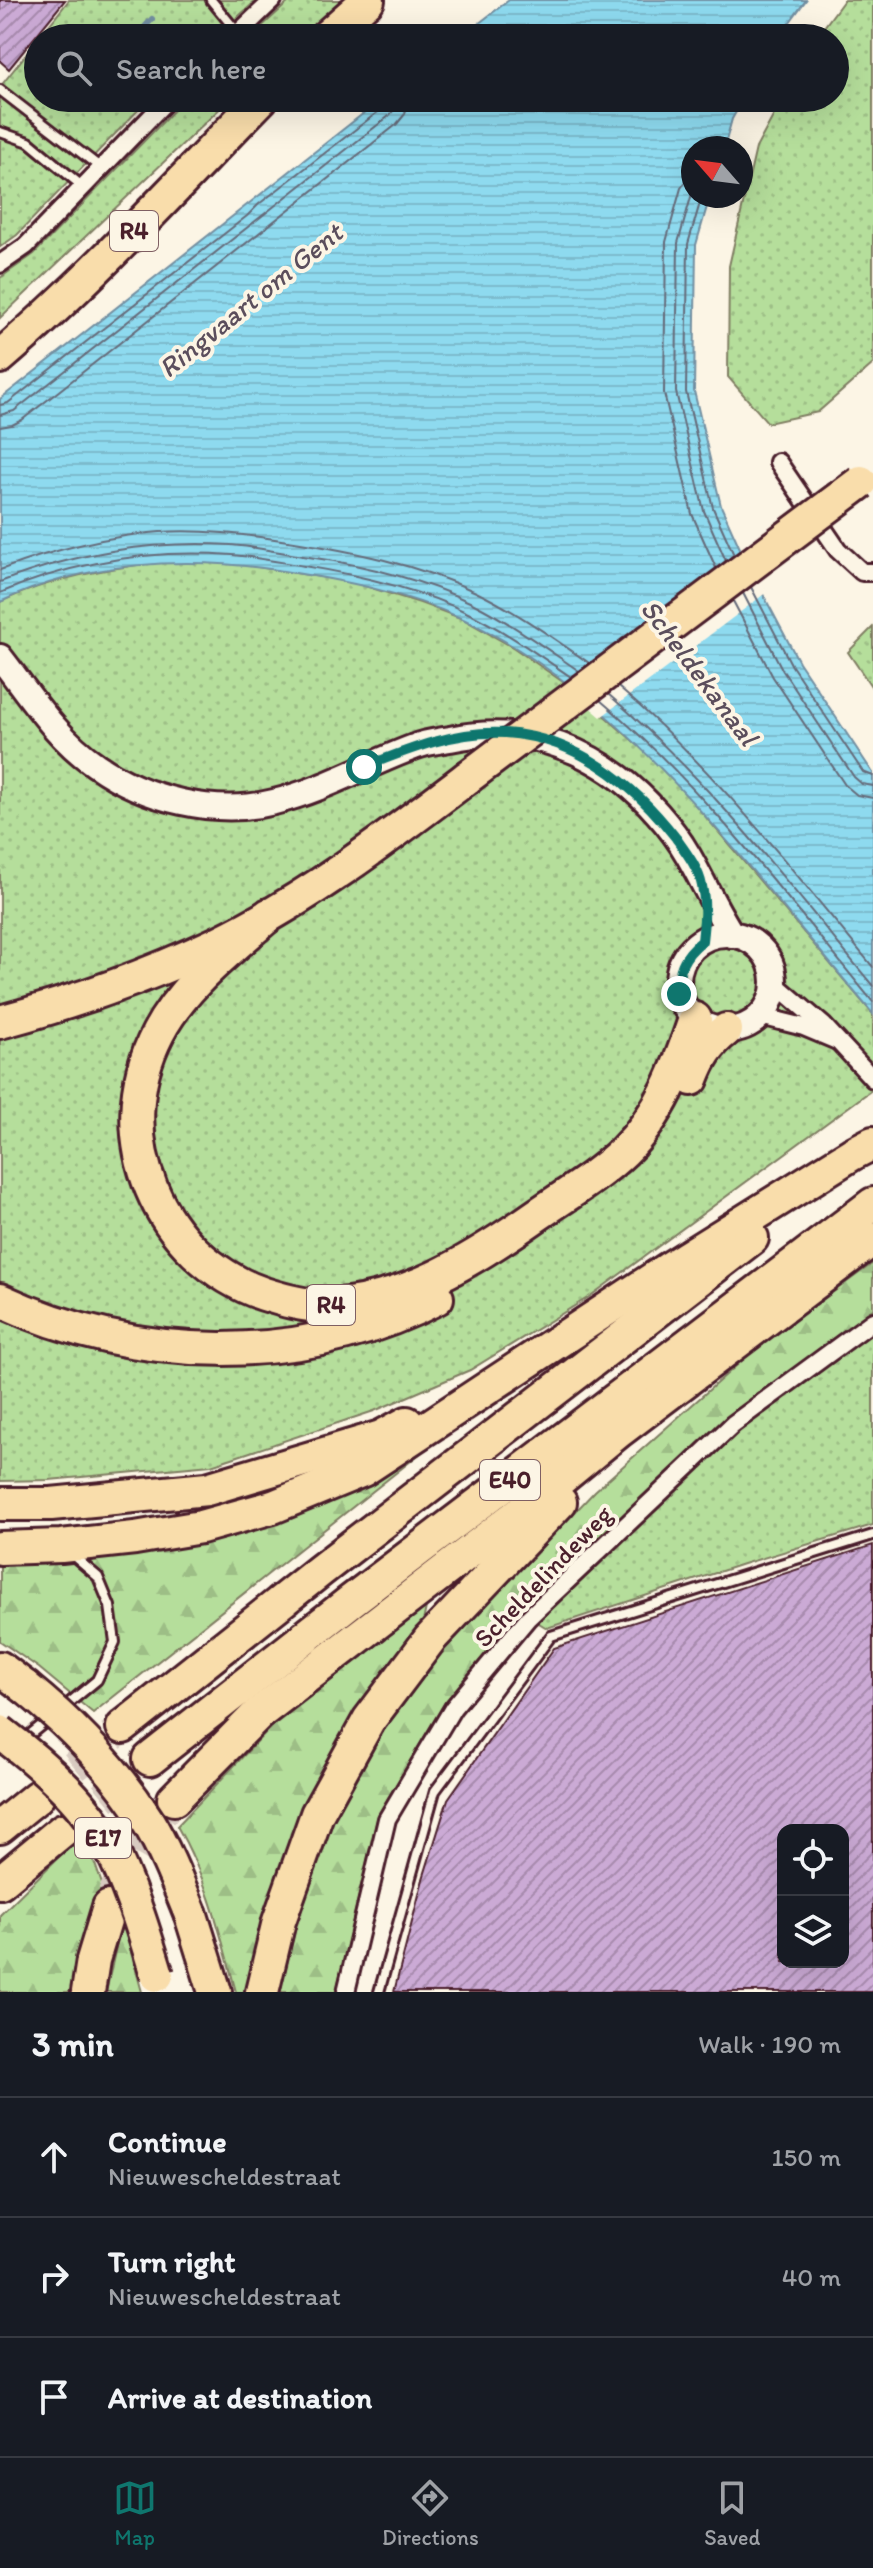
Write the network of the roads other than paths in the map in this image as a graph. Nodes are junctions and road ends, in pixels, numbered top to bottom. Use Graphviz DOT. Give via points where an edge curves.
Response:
graph roads {
  1 [pos="211,0"];
  2 [pos="273,0"];
  3 [pos="368,0"];
  4 [pos="227,24"];
  5 [pos="248,24"];
  6 [pos="341,24"];
  7 [pos="0,90"];
  8 [pos="24,109"];
  9 [pos="28,112"];
  10 [pos="156,112"];
  11 [pos="249,112"];
  12 [pos="0,132"];
  13 [pos="101,169"];
  14 [pos="83,187"];
  15 [pos="0,264"];
  16 [pos="0,357"];
  17 [pos="778,462"];
  18 [pos="867,477"];
  19 [pos="873,572"];
  20 [pos="0,657"];
  21 [pos="702,884"];
  22 [pos="269,915"];
  23 [pos="732,935"];
  24 [pos="702,941"];
  25 [pos="774,983"];
  26 [pos="760,1016"];
  27 [pos="695,1019"];
  28 [pos="0,1022"];
  29 [pos="726,1030"];
  30 [pos="839,1041"];
  31 [pos="873,1079"];
  32 [pos="864,1151"];
  33 [pos="873,1204"];
  34 [pos="873,1239"];
  35 [pos="0,1300"];
  36 [pos="873,1321"];
  37 [pos="743,1336"];
  38 [pos="527,1361"];
  39 [pos="0,1504"];
  40 [pos="873,1535"];
  41 [pos="61,1546"];
  42 [pos="0,1548"];
  43 [pos="13,1678"];
  44 [pos="123,1727"];
  45 [pos="6,1741"];
  46 [pos="150,1759"];
  47 [pos="37,1797"];
  48 [pos="174,1799"];
  49 [pos="0,1827"];
  50 [pos="63,1830"];
  51 [pos="0,1882"];
  52 [pos="109,1907"];
  53 [pos="159,1983"];
  54 [pos="88,1992"];
  55 [pos="215,1992"];
  56 [pos="262,1992"];
  57 [pos="346,1992"];
  58 [pos="379,1992"];
  1 -- 4 [label="lane"];
  2 -- 5 [label="street"];
  3 -- 6 [label="highway"];
  7 -- 8 [label="lane"];
  9 -- 13 [label="lane"];
  10 -- 13 [label="street, R4"];
  11 -- 16 [label="highway, R4" via="161,205"];
  12 -- 14 [label="lane" via="29,142"];
  13 -- 14 [label="street, R4"];
  14 -- 15 [label="street, R4" via="26,246"];
  17 -- 19 [label="street" via="838,550 862,572"];
  18 -- 22 [label="highway, R4, bridge" via="345,868"];
  20 -- 21 [label="main road" via="71,744 94,764 167,799 216,807 272,803 419,745 468,735 538,737 621,778 664,822"];
  21 -- 23 [label="main road"];
  21 -- 24 [label="main road"];
  22 -- 27 [label="highway, R4" via="170,1012 143,1073 137,1115 140,1154 150,1186 189,1248 216,1271 285,1301 321,1306 359,1303 404,1290 447,1273 511,1233 595,1175 644,1129 683,1057"];
  22 -- 28 [label="highway, R4" via="135,979"];
  23 -- 24 [label="main road"];
  23 -- 25 [label="main road" via="762,951"];
  24 -- 27 [label="main road" via="690,950 678,978 679,994"];
  25 -- 26 [label="main road"];
  25 -- 30 [label="street"];
  26 -- 29 [label="main road"];
  26 -- 30 [label="street"];
  27 -- 29 [label="main road"];
  29 -- 35 [label="highway, R4" via="703,1054 668,1127 628,1171 481,1274 382,1322 280,1346 171,1348 72,1328"];
  30 -- 31 [label="street"];
  32 -- 38 [label="highway"];
  32 -- 44 [label="highway, E40"];
  33 -- 46 [label="highway, E40"];
  34 -- 37 [label="highway"];
  36 -- 57 [label="street, Scheldelindeweg" via="733,1424 528,1618 453,1708 387,1819"];
  37 -- 48 [label="highway" via="258,1714"];
  37 -- 56 [label="highway" via="583,1478 430,1639 369,1720 317,1814 279,1921"];
  38 -- 39 [label="highway" via="381,1437 207,1489"];
  38 -- 41 [label="highway" via="363,1470 273,1507 188,1529"];
  40 -- 58 [label="lane" via="551,1636 435,1791"];
  41 -- 42 [label="highway"];
  41 -- 45 [label="lane" via="98,1577 110,1606 115,1642 97,1680"];
  43 -- 55 [label="highway, bridge" via="77,1732 147,1821 191,1915"];
  45 -- 53 [label="highway, E17, bridge" via="30,1755 91,1819 139,1914"];
  47 -- 49 [label="highway"];
  50 -- 51 [label="highway"];
  52 -- 54 [label="highway"];
}
